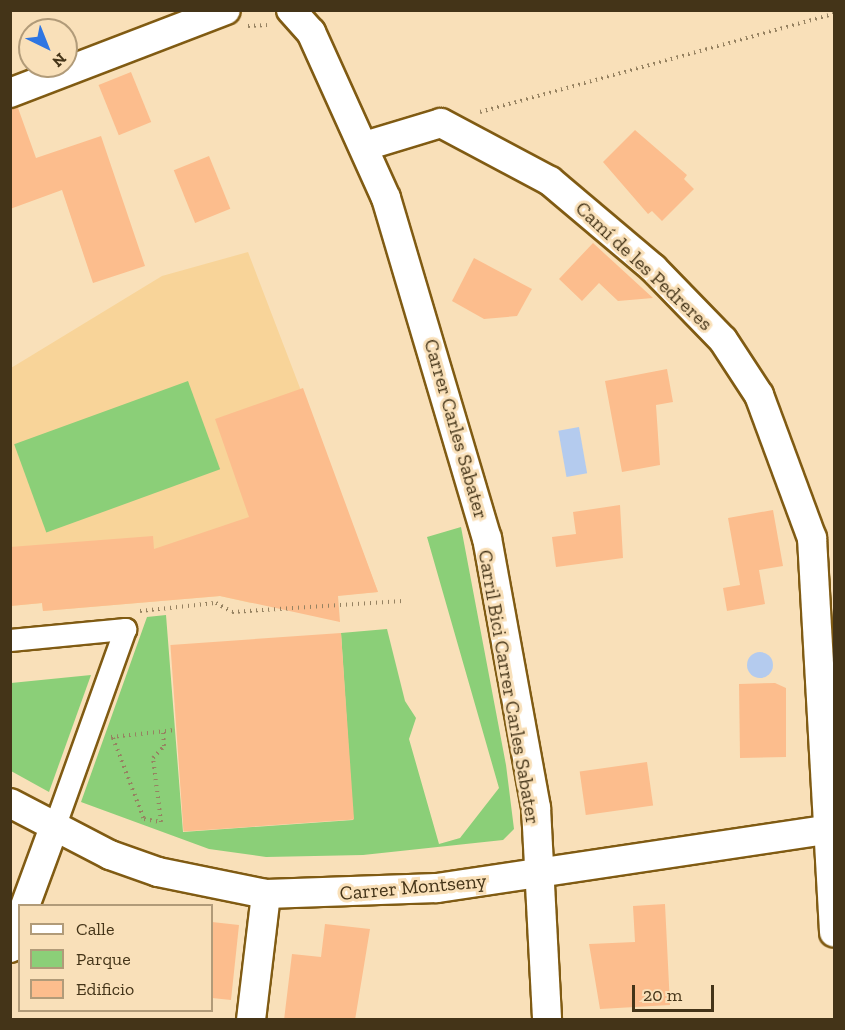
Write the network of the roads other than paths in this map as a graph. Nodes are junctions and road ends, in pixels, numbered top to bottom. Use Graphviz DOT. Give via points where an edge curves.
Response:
graph roads {
  1 [pos="283,18"];
  2 [pos="231,19"];
  3 [pos="10,93"];
  4 [pos="365,146"];
  5 [pos="10,640"];
  6 [pos="10,804"];
  7 [pos="54,827"];
  8 [pos="832,829"];
  9 [pos="538,874"];
  10 [pos="23,888"];
  11 [pos="266,894"];
  12 [pos="18,927"];
  13 [pos="834,932"];
  14 [pos="10,948"];
  15 [pos="251,1020"];
  16 [pos="547,1020"];
  1 -- 4 [label="street, Carrer Carles Sabater" via="311,32"];
  2 -- 3 [label="street"];
  4 -- 8 [label="street, Camí de les Pedreres" via="441,123 550,181 613,232 723,340 759,395 812,538"];
  4 -- 9 [label="street, Carrer Carles Sabater" via="408,264 487,538 533,787"];
  5 -- 7 [label="street" via="125,629"];
  6 -- 7 [label="street, Carrer Montseny"];
  7 -- 10 [label="street"];
  7 -- 11 [label="street, Carrer Montseny" via="158,872"];
  8 -- 9 [label="street, Carrer Montseny"];
  8 -- 13 [label="street, Camí de les Pedreres"];
  9 -- 11 [label="street, Carrer Montseny" via="437,888"];
  9 -- 16 [label="street, Carrer Carles Sabater"];
  11 -- 15 [label="street"];
  12 -- 14 [label="street"];
}
